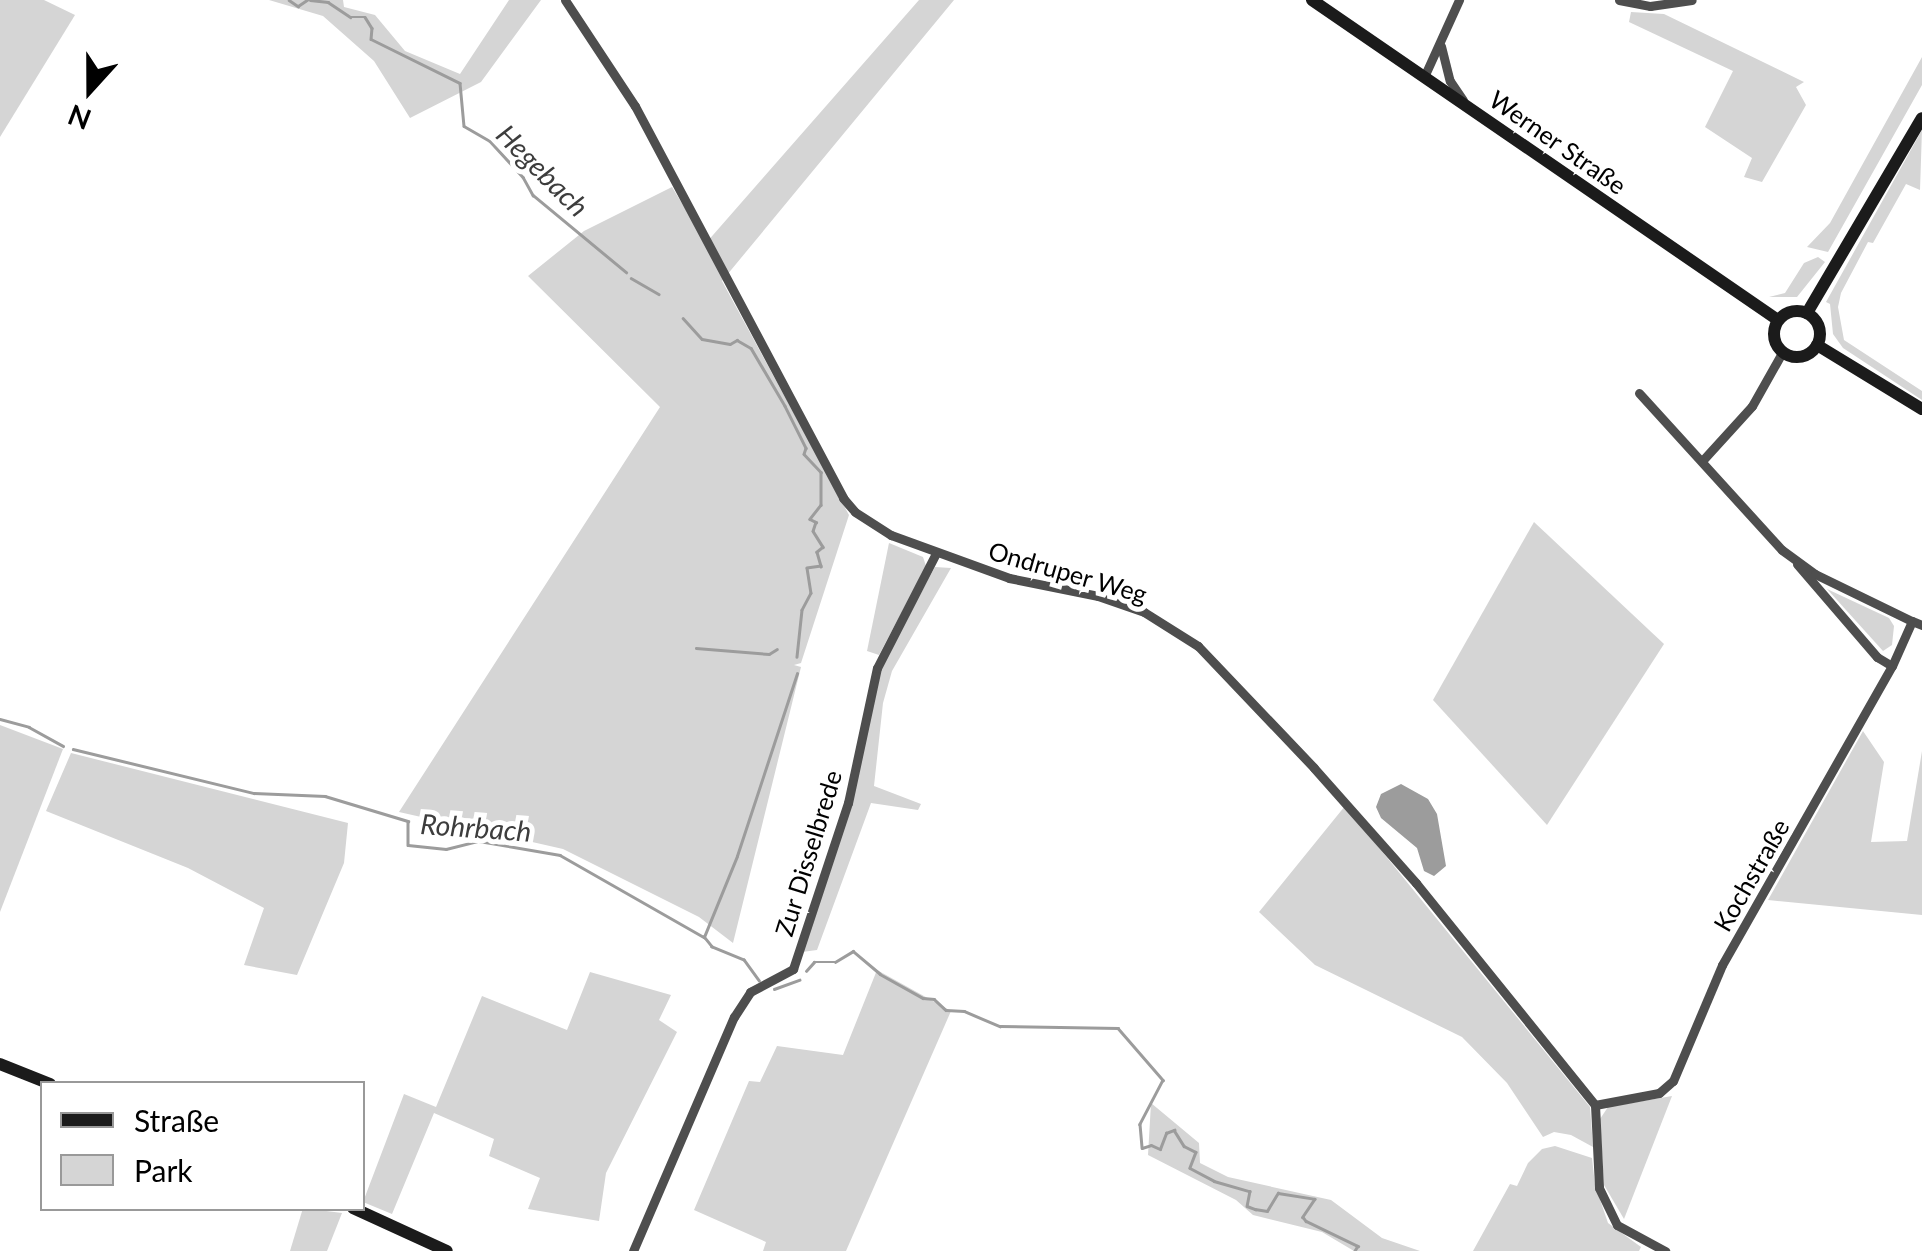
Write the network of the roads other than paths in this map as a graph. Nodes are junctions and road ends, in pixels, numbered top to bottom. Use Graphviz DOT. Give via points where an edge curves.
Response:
graph roads {
  1 [pos="565,0"];
  2 [pos="1312,0"];
  3 [pos="1459,0"];
  4 [pos="1619,0"];
  5 [pos="1692,0"];
  6 [pos="1440,43"];
  7 [pos="1424,76"];
  8 [pos="1467,106"];
  9 [pos="1922,118"];
  10 [pos="1806,313"];
  11 [pos="1778,320"];
  12 [pos="1817,345"];
  13 [pos="1782,352"];
  14 [pos="1638,393"];
  15 [pos="1922,409"];
  16 [pos="1702,461"];
  17 [pos="936,552"];
  18 [pos="1796,562"];
  19 [pos="1917,623"];
  20 [pos="1892,666"];
  21 [pos="0,1064"];
  22 [pos="42,1081"];
  23 [pos="1595,1105"];
  24 [pos="359,1211"];
  25 [pos="446,1251"];
  26 [pos="634,1251"];
  27 [pos="1665,1251"];
  1 -- 17 [label="street, Ondruper Weg" via="636,106 843,498 872,526"];
  2 -- 7 [label="main road, Werner Straße"];
  3 -- 6 [label="street"];
  4 -- 5 [label="street" via="1650,6"];
  6 -- 7 [label="street"];
  6 -- 8 [label="street" via="1450,80"];
  7 -- 8 [label="main road, Werner Straße"];
  8 -- 11 [label="main road, Werner Straße"];
  9 -- 10 [label="main road"];
  10 -- 11 [label="main road"];
  10 -- 12 [label="main road" via="1819,326"];
  11 -- 13 [label="main road" via="1774,333"];
  12 -- 13 [label="main road" via="1802,356"];
  12 -- 15 [label="main road"];
  13 -- 16 [label="street" via="1752,406"];
  14 -- 16 [label="street, Kochstraße"];
  16 -- 18 [label="street, Kochstraße"];
  17 -- 23 [label="street, Ondruper Weg" via="1008,578 1121,603 1198,646 1403,868"];
  17 -- 26 [label="street, Zur Disselbrede" via="877,668 848,802 792,969 750,992 734,1017"];
  18 -- 19 [label="street, Kochstraße"];
  18 -- 20 [label="street"];
  19 -- 20 [label="street, Kochstraße"];
  20 -- 23 [label="street, Kochstraße" via="1722,964 1672,1080 1659,1092"];
  21 -- 22 [label="main road"];
  23 -- 27 [label="street" via="1600,1188 1617,1225"];
  24 -- 25 [label="main road"];
}
